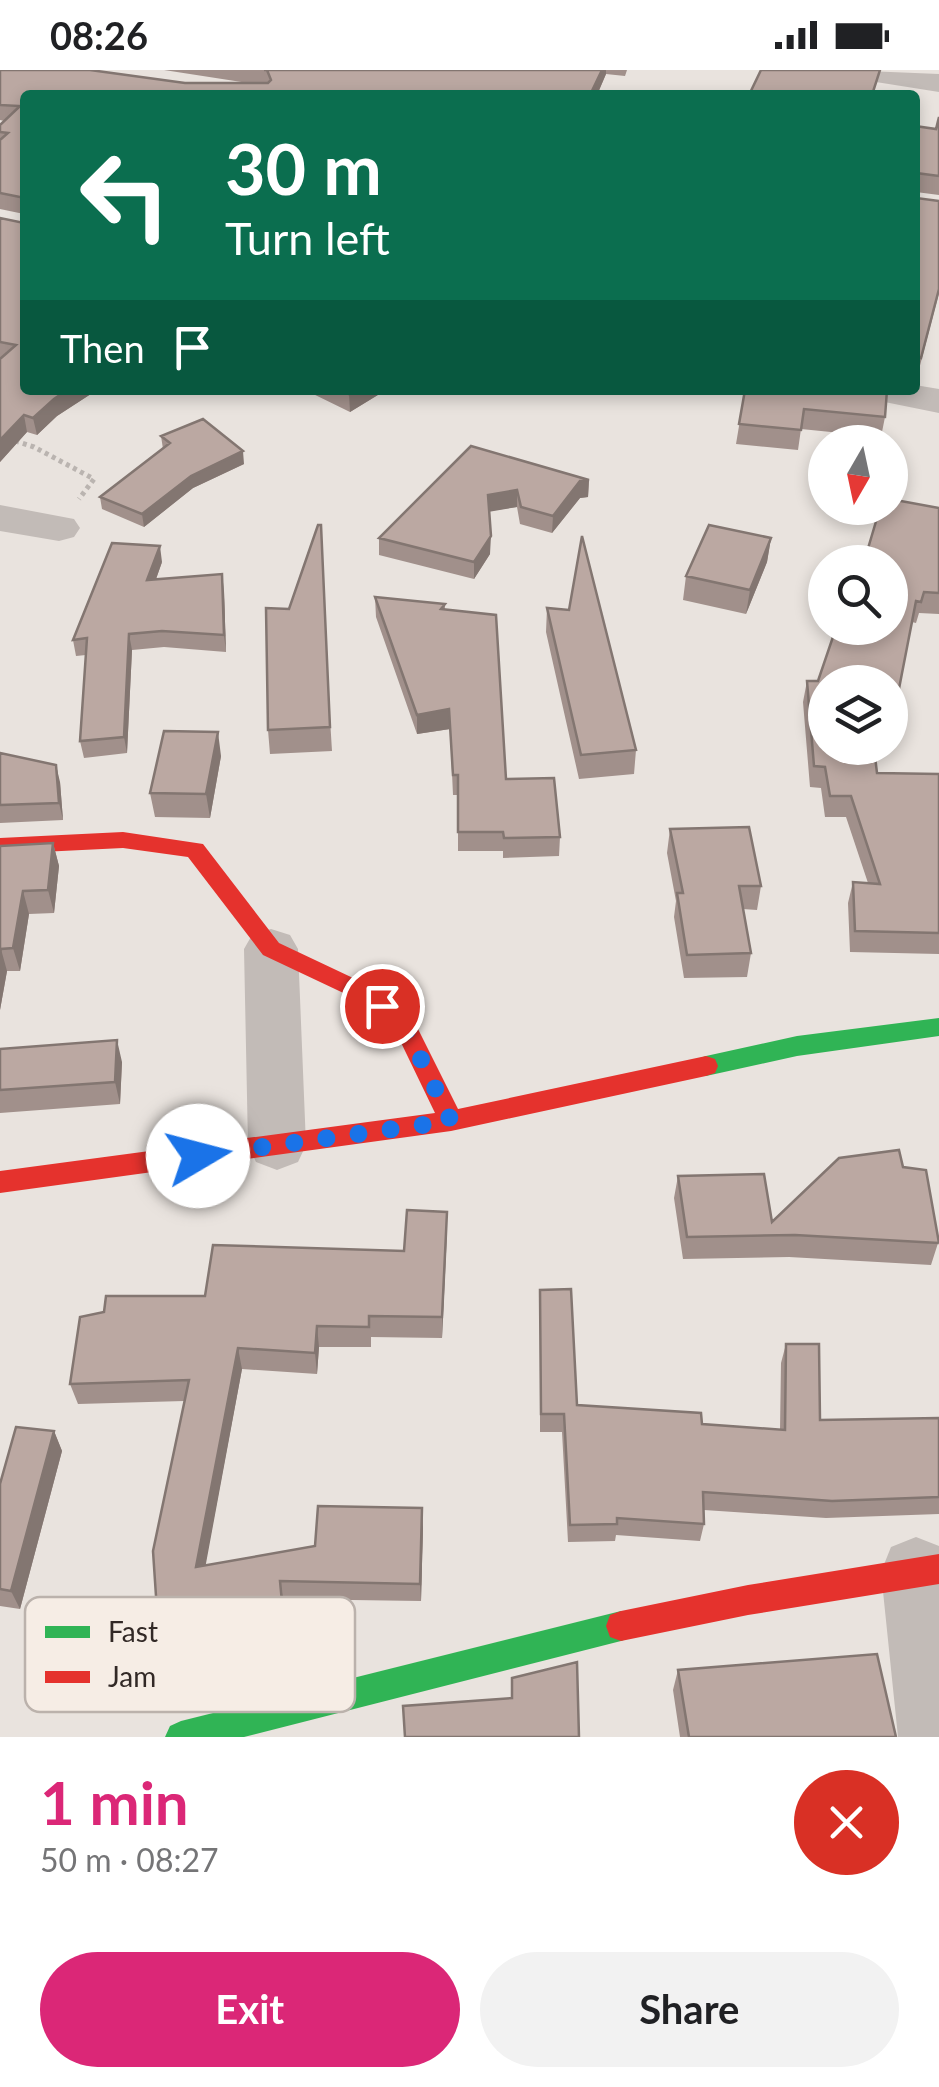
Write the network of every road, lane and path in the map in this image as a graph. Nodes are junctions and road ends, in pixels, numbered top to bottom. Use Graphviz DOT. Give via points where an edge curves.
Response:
graph roads {
  1 [pos="857,70"];
  2 [pos="939,83"];
  3 [pos="906,395"];
  4 [pos="939,401"];
  5 [pos="0,436"];
  6 [pos="0,518"];
  7 [pos="59,528"];
  8 [pos="0,846"];
  9 [pos="270,949"];
  10 [pos="939,1027"];
  11 [pos="451,1121"];
  12 [pos="278,1145"];
  13 [pos="0,1182"];
  14 [pos="927,1570"];
  15 [pos="355,1708"];
  16 [pos="321,1718"];
  17 [pos="181,1737"];
  18 [pos="935,1737"];
  1 -- 2 [label="street"];
  3 -- 4 [label="street"];
  5 -- 7 [label="path" via="94,479"];
  6 -- 7 [label="street"];
  8 -- 9 [label="street" via="96,841 195,850"];
  9 -- 11 [label="street" via="362,992 402,1020"];
  9 -- 12 [label="street"];
  10 -- 11 [label="street" via="796,1046"];
  11 -- 12 [label="street"];
  12 -- 13 [label="street"];
  14 -- 15 [label="street" via="684,1611"];
  14 -- 18 [label="street"];
  16 -- 17 [label="street"];
}
